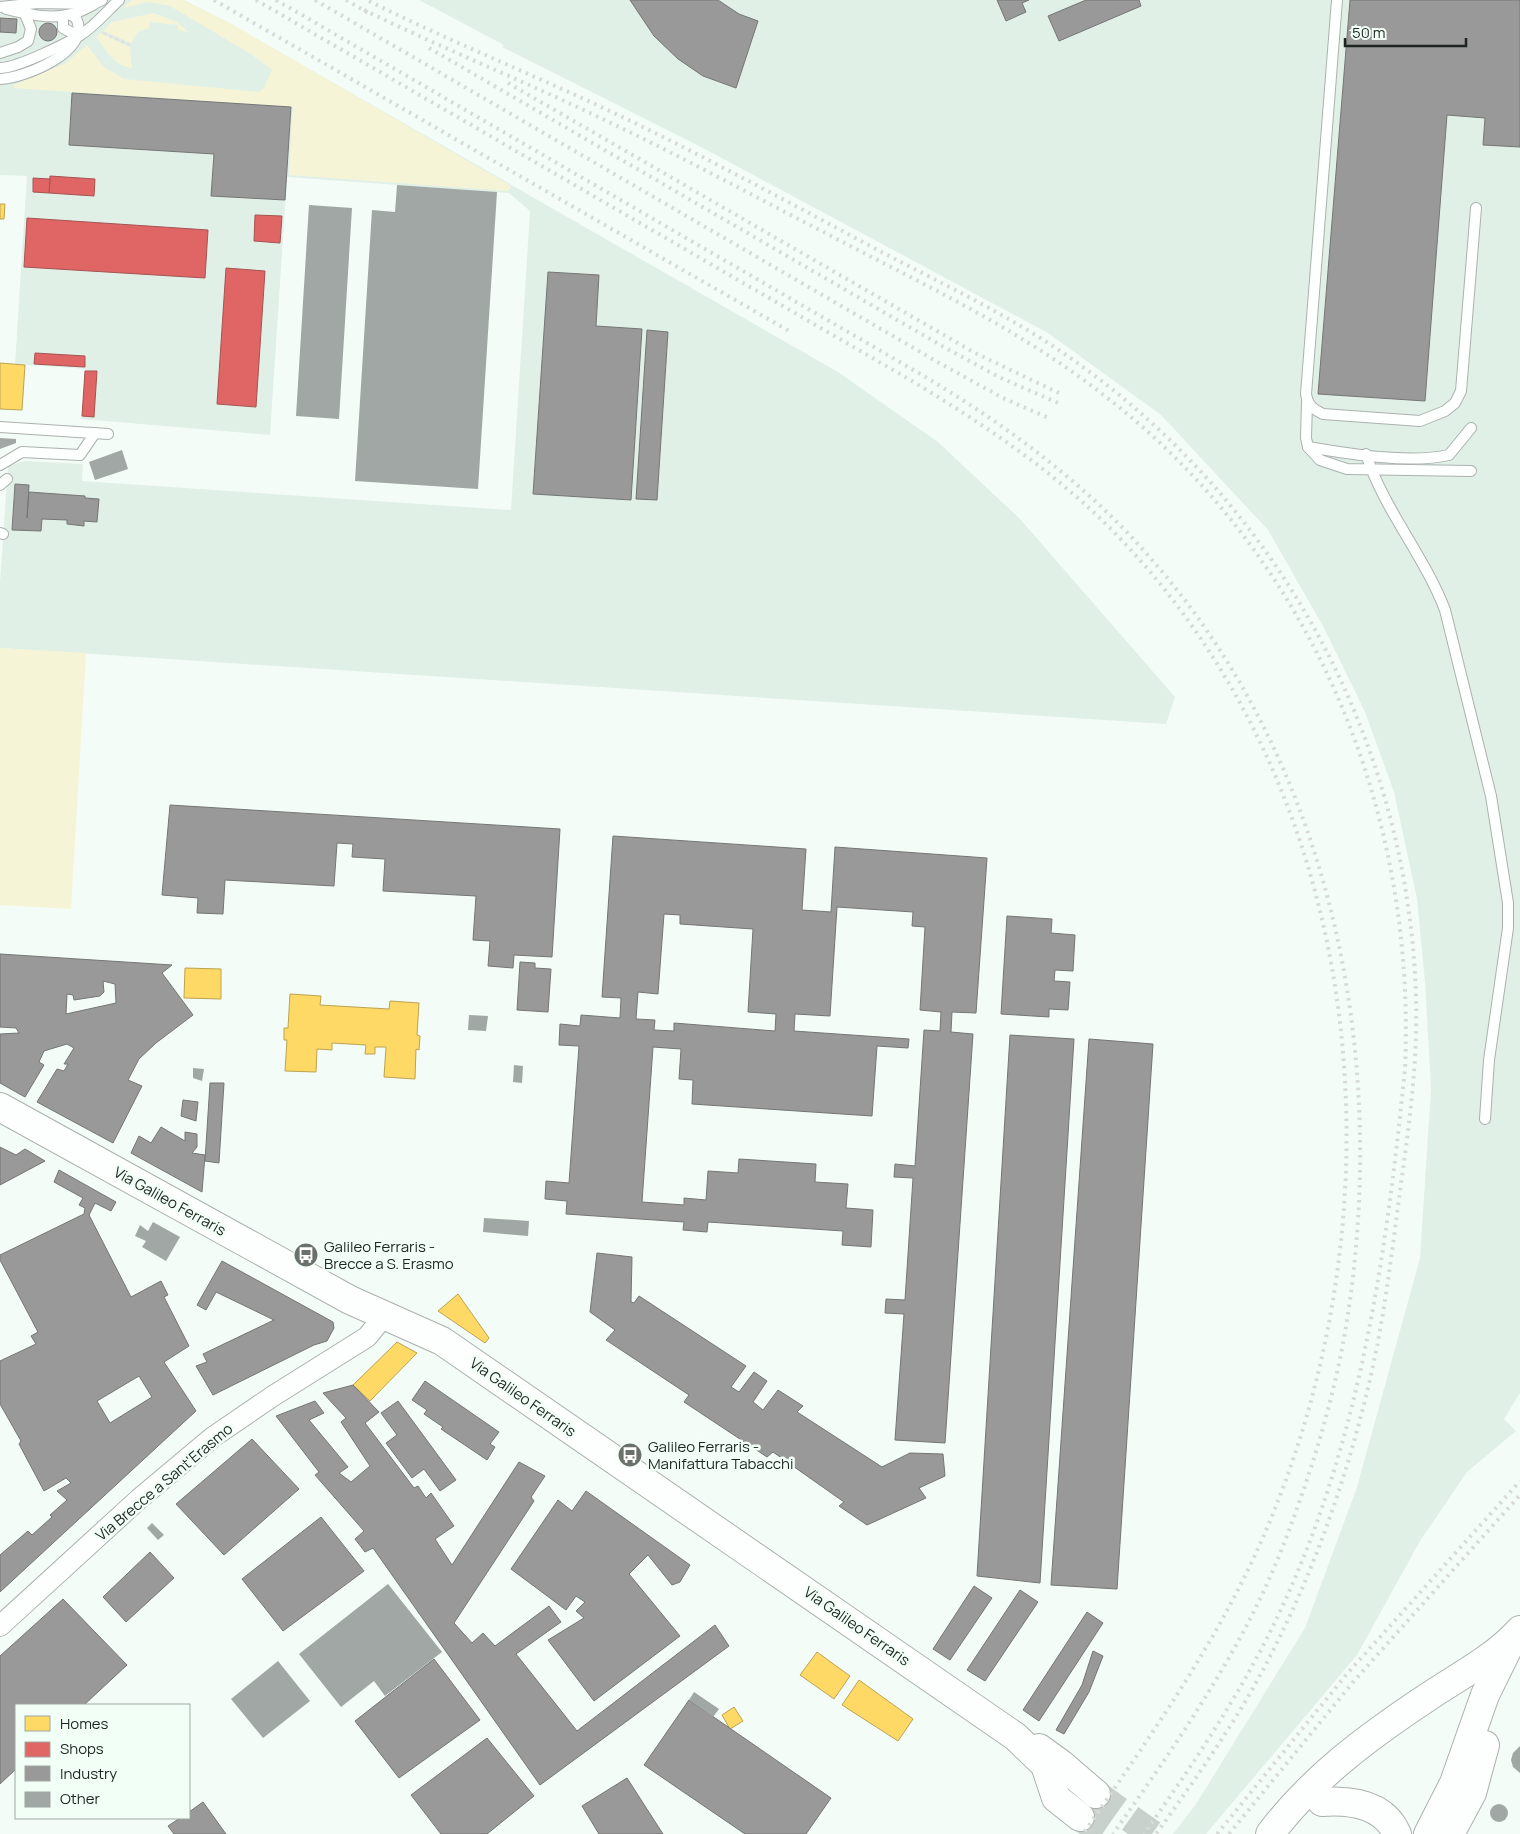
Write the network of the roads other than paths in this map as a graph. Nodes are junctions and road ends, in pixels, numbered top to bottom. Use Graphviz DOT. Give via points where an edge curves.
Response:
graph roads {
  1 [pos="119,0"];
  2 [pos="1337,0"];
  3 [pos="98,2"];
  4 [pos="0,7"];
  5 [pos="26,14"];
  6 [pos="67,16"];
  7 [pos="78,36"];
  8 [pos="0,53"];
  9 [pos="0,68"];
  10 [pos="0,79"];
  11 [pos="1476,208"];
  12 [pos="1307,402"];
  13 [pos="0,427"];
  14 [pos="1471,428"];
  15 [pos="95,434"];
  16 [pos="108,434"];
  17 [pos="1308,447"];
  18 [pos="1366,454"];
  19 [pos="0,465"];
  20 [pos="1370,469"];
  21 [pos="1471,471"];
  22 [pos="0,1107"];
  23 [pos="1485,1119"];
  24 [pos="384,1315"];
  25 [pos="0,1626"];
  26 [pos="1518,1640"];
  27 [pos="1486,1658"];
  28 [pos="1016,1737"];
  29 [pos="1096,1794"];
  30 [pos="1322,1802"];
  31 [pos="1080,1817"];
  32 [pos="1270,1834"];
  33 [pos="1292,1834"];
  34 [pos="1397,1834"];
  35 [pos="1428,1834"];
  36 [pos="1450,1834"];
  1 -- 7 [label="lane"];
  2 -- 12 [label="lane"];
  3 -- 4 [label="lane"];
  3 -- 6 [label="lane"];
  4 -- 5 [label="lane"];
  5 -- 6 [label="lane"];
  5 -- 8 [label="lane" via="31,29 28,41"];
  6 -- 7 [label="lane" via="78,22"];
  6 -- 7 [label="lane" via="63,28"];
  7 -- 9 [label="lane" via="7,68"];
  7 -- 10 [label="lane" via="76,43 62,55 20,75"];
  11 -- 12 [label="lane" via="1462,391 1455,403 1445,411 1420,421 1323,414 1313,410"];
  12 -- 17 [label="lane"];
  13 -- 15 [label="lane"];
  14 -- 18 [label="lane" via="1449,455 1430,459"];
  15 -- 16 [label="lane"];
  15 -- 19 [label="lane" via="80,455 22,452"];
  17 -- 18 [label="lane"];
  17 -- 20 [label="lane" via="1320,460 1332,465"];
  18 -- 20 [label="lane"];
  20 -- 21 [label="lane"];
  20 -- 23 [label="lane" via="1385,501 1435,583 1446,610 1492,796 1508,902 1508,928 1489,1060"];
  22 -- 24 [label="main road, Via Galileo Ferraris" via="350,1300"];
  24 -- 25 [label="street, Via Brecce a Sant'Erasmo" via="367,1337 213,1437 139,1499"];
  24 -- 28 [label="main road, Via Galileo Ferraris" via="446,1344"];
  26 -- 27 [label="main road"];
  26 -- 35 [label="main road" via="1485,1695 1454,1784"];
  26 -- 36 [label="main road" via="1472,1793"];
  27 -- 30 [label="main road" via="1469,1688 1459,1697 1357,1768"];
  27 -- 32 [label="main road" via="1338,1762 1303,1795"];
  28 -- 29 [label="main road, Via Galileo Ferraris" via="1061,1764"];
  28 -- 31 [label="main road, Via Galileo Ferraris" via="1045,1765 1056,1798"];
  30 -- 33 [label="main road"];
  30 -- 34 [label="main road" via="1355,1802 1375,1810 1393,1824"];
}
